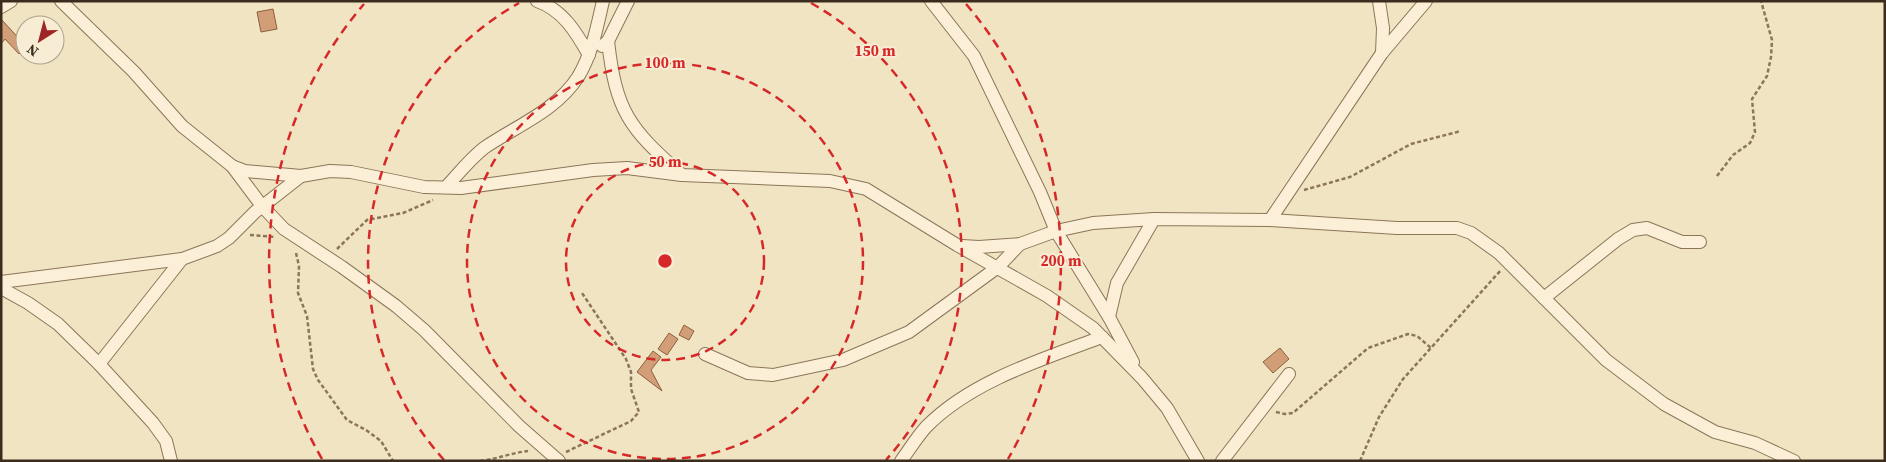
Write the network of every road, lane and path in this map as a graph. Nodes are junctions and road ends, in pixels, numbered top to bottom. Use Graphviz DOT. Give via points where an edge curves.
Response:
graph roads {
  1 [pos="10,1"];
  2 [pos="61,1"];
  3 [pos="537,1"];
  4 [pos="603,1"];
  5 [pos="628,1"];
  6 [pos="930,1"];
  7 [pos="1379,1"];
  8 [pos="1426,1"];
  9 [pos="1761,1"];
  10 [pos="1,7"];
  11 [pos="608,41"];
  12 [pos="1382,53"];
  13 [pos="588,58"];
  14 [pos="1460,131"];
  15 [pos="232,166"];
  16 [pos="682,175"];
  17 [pos="302,176"];
  18 [pos="1717,176"];
  19 [pos="447,186"];
  20 [pos="1288,194"];
  21 [pos="262,206"];
  22 [pos="1154,219"];
  23 [pos="1270,220"];
  24 [pos="1056,231"];
  25 [pos="229,238"];
  26 [pos="283,239"];
  27 [pos="1700,242"];
  28 [pos="1020,244"];
  29 [pos="957,245"];
  30 [pos="293,247"];
  31 [pos="327,257"];
  32 [pos="182,259"];
  33 [pos="1508,262"];
  34 [pos="998,267"];
  35 [pos="1,282"];
  36 [pos="1,288"];
  37 [pos="582,293"];
  38 [pos="1544,298"];
  39 [pos="1109,317"];
  40 [pos="1102,337"];
  41 [pos="1432,348"];
  42 [pos="705,354"];
  43 [pos="99,364"];
  44 [pos="1289,374"];
  45 [pos="1142,378"];
  46 [pos="1263,407"];
  47 [pos="552,455"];
  48 [pos="171,461"];
  49 [pos="393,461"];
  50 [pos="480,461"];
  51 [pos="901,461"];
  52 [pos="1198,461"];
  53 [pos="1222,461"];
  54 [pos="1360,461"];
  55 [pos="1794,461"];
  1 -- 10 [label="street"];
  2 -- 15 [label="street" via="134,72 182,126"];
  3 -- 13 [label="street" via="558,12 573,27"];
  4 -- 13 [label="street"];
  5 -- 11 [label="street"];
  6 -- 24 [label="street" via="974,56"];
  7 -- 12 [label="street"];
  8 -- 12 [label="street"];
  9 -- 18 [label="path" via="1772,40 1772,56 1767,76 1752,99 1756,132 1750,144 1733,155"];
  11 -- 13 [label="street"];
  11 -- 16 [label="street" via="621,106 646,143"];
  12 -- 20 [label="street"];
  13 -- 19 [label="street" via="568,90 548,108 484,149"];
  14 -- 20 [label="path" via="1411,144 1338,182"];
  15 -- 17 [label="street" via="245,171"];
  15 -- 21 [label="street"];
  16 -- 19 [label="street" via="627,168 461,188"];
  16 -- 29 [label="street" via="830,180 850,184 866,189"];
  17 -- 19 [label="street" via="330,171 351,172 424,187"];
  17 -- 21 [label="street"];
  19 -- 31 [label="path" via="430,203 403,213 367,220"];
  20 -- 23 [label="street"];
  21 -- 25 [label="street"];
  21 -- 31 [label="street" via="284,229"];
  22 -- 23 [label="street"];
  22 -- 24 [label="street" via="1093,223"];
  22 -- 39 [label="street" via="1117,283"];
  23 -- 33 [label="street" via="1397,228 1457,228 1482,240"];
  24 -- 28 [label="street"];
  24 -- 39 [label="street"];
  25 -- 26 [label="path" via="253,235"];
  25 -- 32 [label="street"];
  27 -- 38 [label="street" via="1682,242 1647,228 1633,230"];
  28 -- 29 [label="street"];
  28 -- 34 [label="street"];
  29 -- 34 [label="street"];
  30 -- 49 [label="path" via="299,266 298,293 307,316 316,374 347,420 381,441"];
  31 -- 47 [label="street" via="424,330 467,376"];
  32 -- 35 [label="street"];
  32 -- 43 [label="street"];
  33 -- 38 [label="street"];
  33 -- 41 [label="path"];
  34 -- 40 [label="street" via="1047,296"];
  34 -- 42 [label="street" via="909,332 843,360 774,375 748,373"];
  36 -- 43 [label="street" via="28,302 58,324"];
  37 -- 47 [label="path" via="626,359 639,412 631,421 607,433 568,452"];
  38 -- 55 [label="street" via="1606,360 1664,404 1715,432 1755,443"];
  39 -- 45 [label="street"];
  40 -- 45 [label="street"];
  40 -- 51 [label="street" via="1031,364 964,397 926,427"];
  41 -- 46 [label="path" via="1417,336 1408,334 1363,352 1293,413 1285,414"];
  41 -- 54 [label="path" via="1391,397"];
  43 -- 48 [label="street" via="153,423 166,441"];
  44 -- 46 [label="street"];
  45 -- 52 [label="street" via="1167,408"];
  46 -- 53 [label="street"];
  47 -- 50 [label="path" via="513,452"];
}
